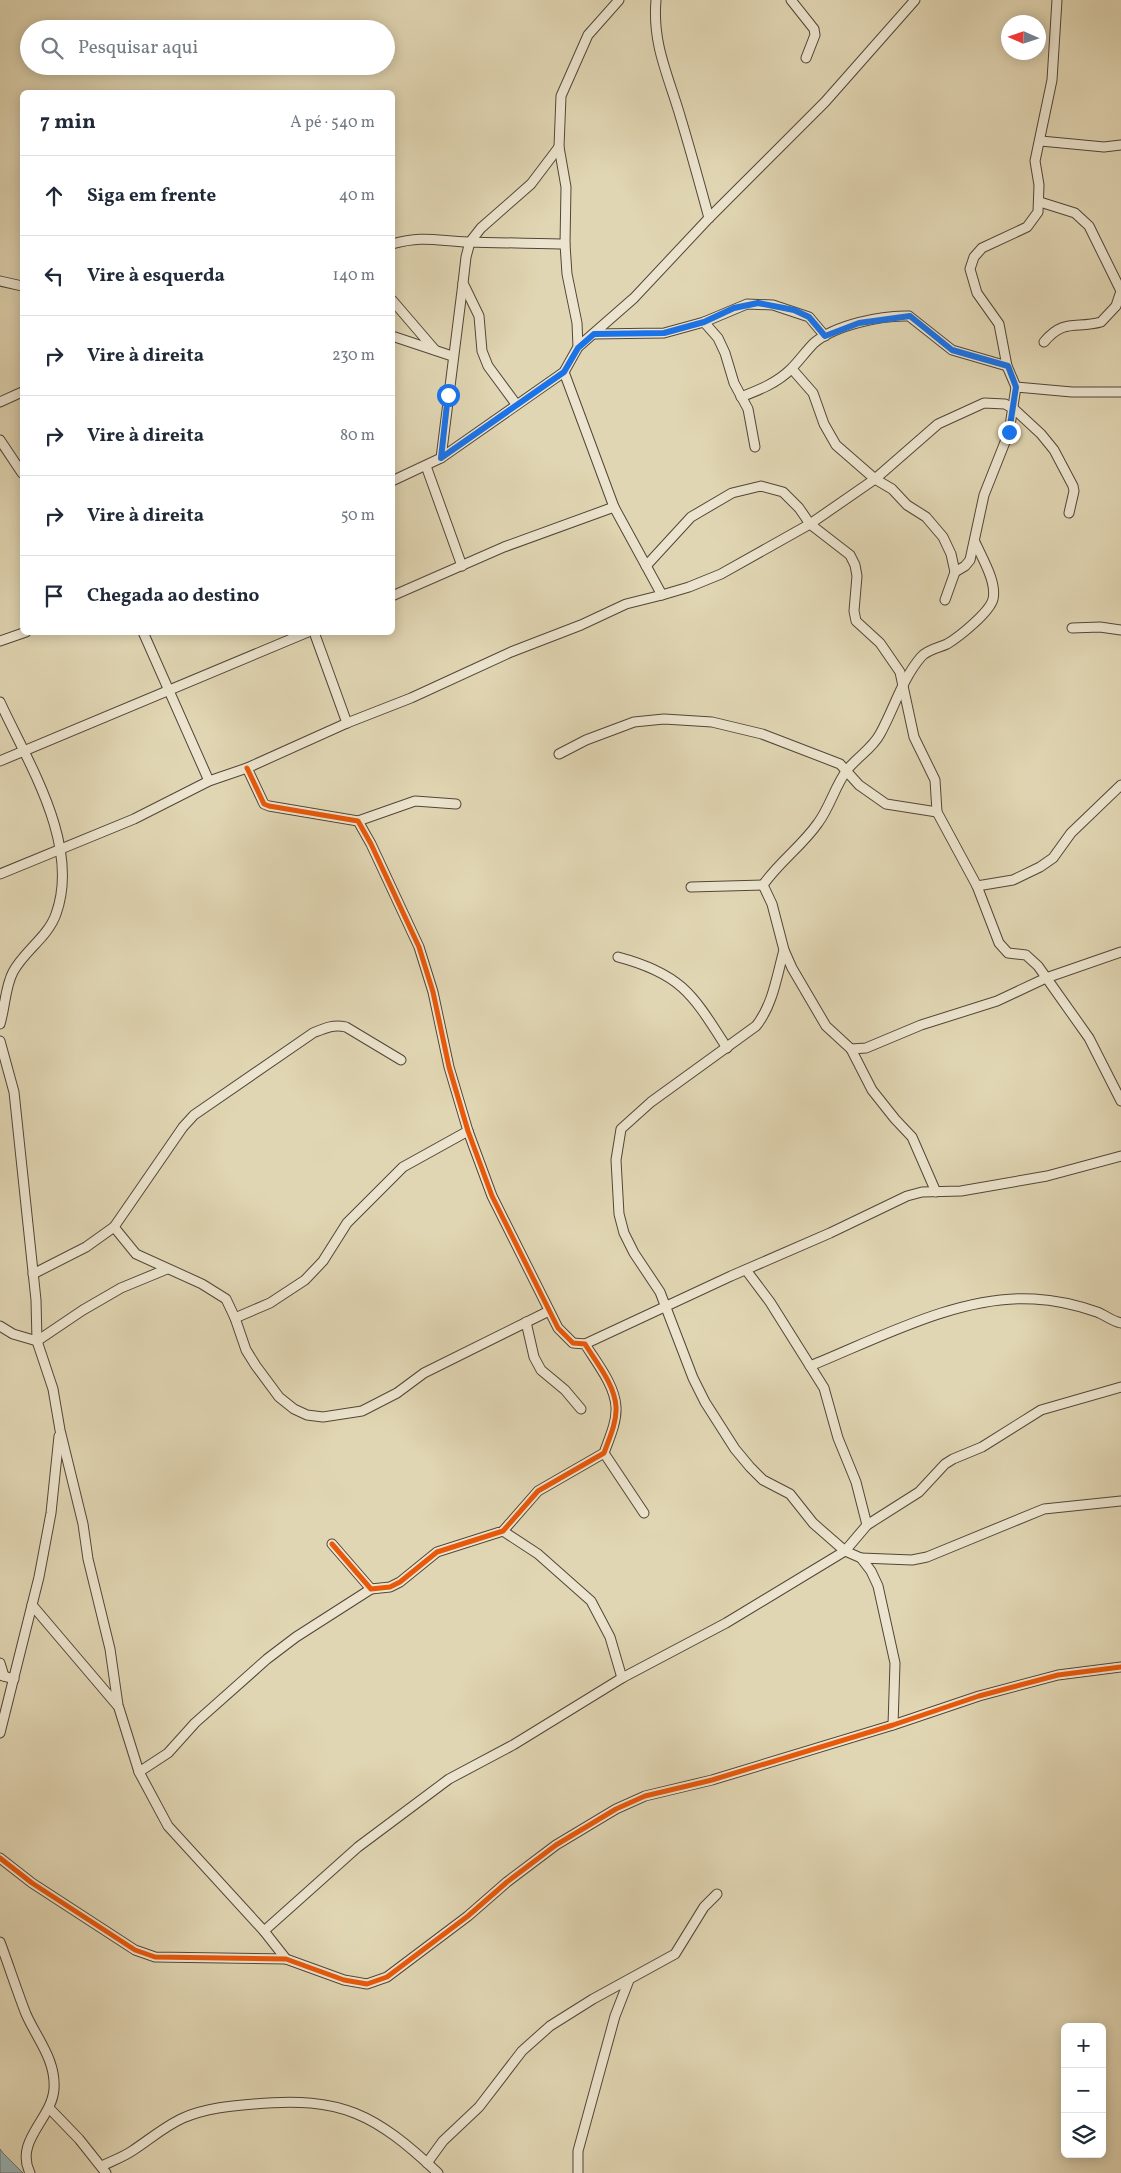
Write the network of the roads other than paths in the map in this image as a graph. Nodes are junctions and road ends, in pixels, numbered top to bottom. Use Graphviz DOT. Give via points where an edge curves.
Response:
graph roads {
  1 [pos="619,0"];
  2 [pos="656,0"];
  3 [pos="790,0"];
  4 [pos="915,0"];
  5 [pos="1057,0"];
  6 [pos="806,58"];
  7 [pos="1040,141"];
  8 [pos="1121,145"];
  9 [pos="559,147"];
  10 [pos="1040,202"];
  11 [pos="709,218"];
  12 [pos="470,242"];
  13 [pos="395,243"];
  14 [pos="565,244"];
  15 [pos="0,281"];
  16 [pos="463,283"];
  17 [pos="20,286"];
  18 [pos="395,303"];
  19 [pos="704,322"];
  20 [pos="594,334"];
  21 [pos="825,336"];
  22 [pos="395,337"];
  23 [pos="1044,342"];
  24 [pos="578,348"];
  25 [pos="435,350"];
  26 [pos="452,356"];
  27 [pos="1008,366"];
  28 [pos="792,369"];
  29 [pos="564,372"];
  30 [pos="1016,387"];
  31 [pos="1121,392"];
  32 [pos="20,393"];
  33 [pos="741,397"];
  34 [pos="0,402"];
  35 [pos="516,404"];
  36 [pos="1014,409"];
  37 [pos="0,440"];
  38 [pos="755,447"];
  39 [pos="441,458"];
  40 [pos="426,466"];
  41 [pos="20,470"];
  42 [pos="875,479"];
  43 [pos="395,480"];
  44 [pos="614,507"];
  45 [pos="1069,513"];
  46 [pos="810,524"];
  47 [pos="975,542"];
  48 [pos="462,566"];
  49 [pos="646,566"];
  50 [pos="955,572"];
  51 [pos="395,595"];
  52 [pos="662,595"];
  53 [pos="945,600"];
  54 [pos="1072,628"];
  55 [pos="1121,630"];
  56 [pos="20,634"];
  57 [pos="144,635"];
  58 [pos="301,635"];
  59 [pos="315,635"];
  60 [pos="0,641"];
  61 [pos="902,689"];
  62 [pos="168,692"];
  63 [pos="0,702"];
  64 [pos="347,723"];
  65 [pos="22,751"];
  66 [pos="558,754"];
  67 [pos="0,761"];
  68 [pos="247,768"];
  69 [pos="847,771"];
  70 [pos="209,780"];
  71 [pos="1121,785"];
  72 [pos="456,804"];
  73 [pos="937,812"];
  74 [pos="358,822"];
  75 [pos="61,850"];
  76 [pos="0,874"];
  77 [pos="763,885"];
  78 [pos="977,886"];
  79 [pos="691,887"];
  80 [pos="784,950"];
  81 [pos="1121,952"];
  82 [pos="618,957"];
  83 [pos="1046,978"];
  84 [pos="0,1024"];
  85 [pos="0,1041"];
  86 [pos="727,1048"];
  87 [pos="851,1049"];
  88 [pos="401,1060"];
  89 [pos="1121,1101"];
  90 [pos="468,1131"];
  91 [pos="1121,1156"];
  92 [pos="936,1192"];
  93 [pos="114,1227"];
  94 [pos="167,1269"];
  95 [pos="746,1270"];
  96 [pos="33,1274"];
  97 [pos="666,1308"];
  98 [pos="549,1311"];
  99 [pos="235,1318"];
  100 [pos="526,1322"];
  101 [pos="1121,1322"];
  102 [pos="0,1326"];
  103 [pos="38,1341"];
  104 [pos="584,1344"];
  105 [pos="810,1366"];
  106 [pos="1121,1387"];
  107 [pos="581,1409"];
  108 [pos="60,1430"];
  109 [pos="604,1453"];
  110 [pos="1121,1501"];
  111 [pos="644,1514"];
  112 [pos="867,1525"];
  113 [pos="503,1531"];
  114 [pos="332,1544"];
  115 [pos="845,1550"];
  116 [pos="861,1558"];
  117 [pos="371,1589"];
  118 [pos="32,1605"];
  119 [pos="0,1662"];
  120 [pos="1121,1667"];
  121 [pos="2,1675"];
  122 [pos="622,1678"];
  123 [pos="14,1679"];
  124 [pos="118,1705"];
  125 [pos="893,1725"];
  126 [pos="0,1733"];
  127 [pos="138,1772"];
  128 [pos="0,1858"];
  129 [pos="717,1894"];
  130 [pos="264,1931"];
  131 [pos="0,1942"];
  132 [pos="286,1959"];
  133 [pos="629,1980"];
  134 [pos="50,2110"];
  135 [pos="427,2163"];
  136 [pos="104,2170"];
  137 [pos="30,2173"];
  138 [pos="438,2173"];
  139 [pos="578,2173"];
  1 -- 9 [label="street" via="588,35 561,96"];
  2 -- 11 [label="street" via="654,24 659,54 681,117"];
  3 -- 6 [label="street" via="814,29 815,35"];
  4 -- 11 [label="street" via="825,102"];
  5 -- 7 [label="street" via="1052,72"];
  7 -- 8 [label="street" via="1095,147"];
  7 -- 10 [label="street" via="1035,162"];
  9 -- 12 [label="street" via="530,184"];
  9 -- 14 [label="street" via="566,187"];
  10 -- 23 [label="street" via="1075,213 1089,226 1121,291 1116,306 1101,322 1068,325 1052,333"];
  10 -- 27 [label="street" via="1036,217 1027,228 982,248 970,269 976,293 999,324"];
  11 -- 20 [label="street" via="634,298"];
  12 -- 13 [label="street" via="412,238"];
  12 -- 14 [label="street"];
  12 -- 16 [label="street"];
  14 -- 24 [label="street"];
  15 -- 17 [label="street"];
  16 -- 26 [label="street"];
  16 -- 35 [label="street" via="479,316 482,351 488,366"];
  18 -- 25 [label="street"];
  19 -- 20 [label="street" via="664,333"];
  19 -- 21 [label="street" via="734,308 758,303 794,310 809,317"];
  19 -- 33 [label="street" via="718,338"];
  20 -- 24 [label="street"];
  21 -- 27 [label="street" via="859,323 910,316 952,350"];
  21 -- 28 [label="street" via="814,343"];
  22 -- 25 [label="street"];
  24 -- 29 [label="street"];
  25 -- 26 [label="street"];
  26 -- 39 [label="street"];
  27 -- 30 [label="street"];
  28 -- 33 [label="street" via="777,381"];
  28 -- 42 [label="street" via="814,394 824,424 836,445"];
  29 -- 35 [label="street"];
  29 -- 44 [label="street"];
  30 -- 31 [label="street"];
  30 -- 36 [label="street"];
  32 -- 34 [label="street"];
  33 -- 38 [label="street" via="748,410"];
  35 -- 39 [label="street" via="476,436"];
  36 -- 42 [label="street" via="994,401 957,413 938,424"];
  36 -- 45 [label="street" via="1042,434 1070,480 1074,491"];
  36 -- 47 [label="street" via="1005,445 984,495"];
  37 -- 41 [label="street"];
  39 -- 40 [label="street"];
  40 -- 43 [label="street"];
  40 -- 48 [label="street"];
  42 -- 46 [label="street"];
  42 -- 50 [label="street" via="892,489 936,527 949,547"];
  44 -- 48 [label="street" via="504,547"];
  44 -- 49 [label="street"];
  46 -- 49 [label="street" via="783,492 761,486 747,488 718,500 691,517"];
  46 -- 52 [label="street" via="721,574"];
  46 -- 61 [label="street" via="850,555 856,565 856,621 894,661 900,672"];
  47 -- 50 [label="street" via="970,560"];
  47 -- 61 [label="street" via="990,576 993,600 958,637 922,656"];
  48 -- 51 [label="street"];
  49 -- 52 [label="street"];
  50 -- 53 [label="street"];
  52 -- 64 [label="street" via="607,612"];
  54 -- 55 [label="street"];
  56 -- 60 [label="street"];
  57 -- 62 [label="street"];
  58 -- 62 [label="street"];
  59 -- 64 [label="street"];
  61 -- 69 [label="street" via="880,734"];
  61 -- 73 [label="street" via="914,737 935,780"];
  62 -- 65 [label="street"];
  62 -- 70 [label="street"];
  63 -- 65 [label="street"];
  64 -- 68 [label="street"];
  65 -- 67 [label="street"];
  65 -- 75 [label="street" via="51,812"];
  66 -- 69 [label="street" via="634,722 664,719 736,726 840,764"];
  68 -- 70 [label="street"];
  68 -- 74 [label="street" via="264,804"];
  69 -- 73 [label="street" via="859,785 886,804"];
  69 -- 77 [label="street" via="819,822"];
  70 -- 75 [label="street" via="134,819"];
  71 -- 78 [label="street" via="1071,833 1053,858 1013,880"];
  72 -- 74 [label="street" via="415,801"];
  73 -- 78 [label="street"];
  74 -- 90 [label="street" via="419,947"];
  75 -- 76 [label="street"];
  75 -- 84 [label="street" via="62,883 56,915 13,972"];
  77 -- 79 [label="street"];
  77 -- 80 [label="street" via="772,904"];
  78 -- 83 [label="street" via="999,943 1008,953 1031,958"];
  80 -- 86 [label="street" via="773,994 762,1018"];
  80 -- 87 [label="street" via="826,1026"];
  81 -- 83 [label="street"];
  82 -- 86 [label="street" via="659,971 676,981 699,1004"];
  83 -- 87 [label="street" via="997,1001 921,1024 866,1048"];
  83 -- 89 [label="street" via="1089,1038"];
  85 -- 96 [label="street" via="14,1092"];
  86 -- 97 [label="street" via="651,1102 618,1134 619,1214 624,1233 660,1292"];
  87 -- 92 [label="street" via="872,1090 912,1136"];
  88 -- 93 [label="street" via="346,1027 328,1026 312,1033 194,1115"];
  90 -- 98 [label="street" via="492,1196"];
  90 -- 99 [label="street" via="403,1167 347,1224 323,1261 305,1280 270,1302"];
  91 -- 92 [label="street" via="1047,1176 961,1191"];
  92 -- 95 [label="street" via="907,1196"];
  93 -- 94 [label="street" via="136,1254"];
  93 -- 96 [label="street" via="86,1248"];
  94 -- 99 [label="street" via="215,1291 226,1299"];
  94 -- 103 [label="street" via="120,1288"];
  95 -- 97 [label="street"];
  95 -- 105 [label="street"];
  96 -- 103 [label="street"];
  97 -- 104 [label="street"];
  97 -- 115 [label="street" via="693,1378 735,1449 764,1480 790,1494 813,1523"];
  98 -- 100 [label="street"];
  98 -- 104 [label="street" via="566,1339"];
  99 -- 100 [label="street" via="246,1350 279,1397 307,1415 323,1417 362,1411 424,1374"];
  100 -- 107 [label="street" via="534,1357 541,1370"];
  101 -- 105 [label="street" via="1097,1312 1032,1298 978,1304 925,1317"];
  102 -- 103 [label="street" via="13,1334"];
  103 -- 108 [label="street" via="53,1389"];
  104 -- 109 [label="street" via="614,1394 617,1408"];
  105 -- 112 [label="street" via="824,1388"];
  106 -- 112 [label="street" via="1041,1410 1022,1419 982,1447 945,1464 918,1492"];
  108 -- 118 [label="street" via="50,1513"];
  108 -- 124 [label="street" via="84,1524 88,1559 110,1649"];
  109 -- 111 [label="street"];
  109 -- 113 [label="street" via="538,1491"];
  110 -- 116 [label="street" via="1038,1511 927,1557 912,1560"];
  112 -- 115 [label="street"];
  113 -- 117 [label="street" via="437,1552 400,1582"];
  113 -- 122 [label="street" via="538,1554 591,1601 610,1637"];
  114 -- 117 [label="street"];
  115 -- 116 [label="street"];
  115 -- 122 [label="street" via="726,1623"];
  116 -- 125 [label="street" via="878,1586 895,1663"];
  117 -- 127 [label="street" via="267,1659 195,1723 168,1753"];
  118 -- 123 [label="street"];
  118 -- 124 [label="street"];
  119 -- 121 [label="street"];
  120 -- 125 [label="street" via="1058,1675 979,1696"];
  121 -- 123 [label="street"];
  122 -- 130 [label="street" via="442,1784 358,1847"];
  123 -- 126 [label="street"];
  124 -- 127 [label="street"];
  125 -- 132 [label="street" via="712,1780 645,1796 616,1809 533,1862 386,1977 367,1984 344,1980"];
  127 -- 130 [label="street" via="168,1826"];
  128 -- 132 [label="street" via="32,1883 135,1950 155,1958"];
  129 -- 133 [label="street" via="699,1913 675,1954"];
  130 -- 132 [label="street"];
  131 -- 134 [label="street" via="27,2016 51,2062 54,2090"];
  133 -- 135 [label="street" via="550,2026 529,2045 472,2115 444,2140"];
  133 -- 139 [label="street" via="615,2016 578,2151"];
  134 -- 136 [label="street"];
  134 -- 137 [label="street" via="30,2138 26,2158"];
  135 -- 136 [label="street" via="402,2140 364,2116 345,2109 293,2101 208,2109 172,2124"];
  135 -- 138 [label="street"];
}
